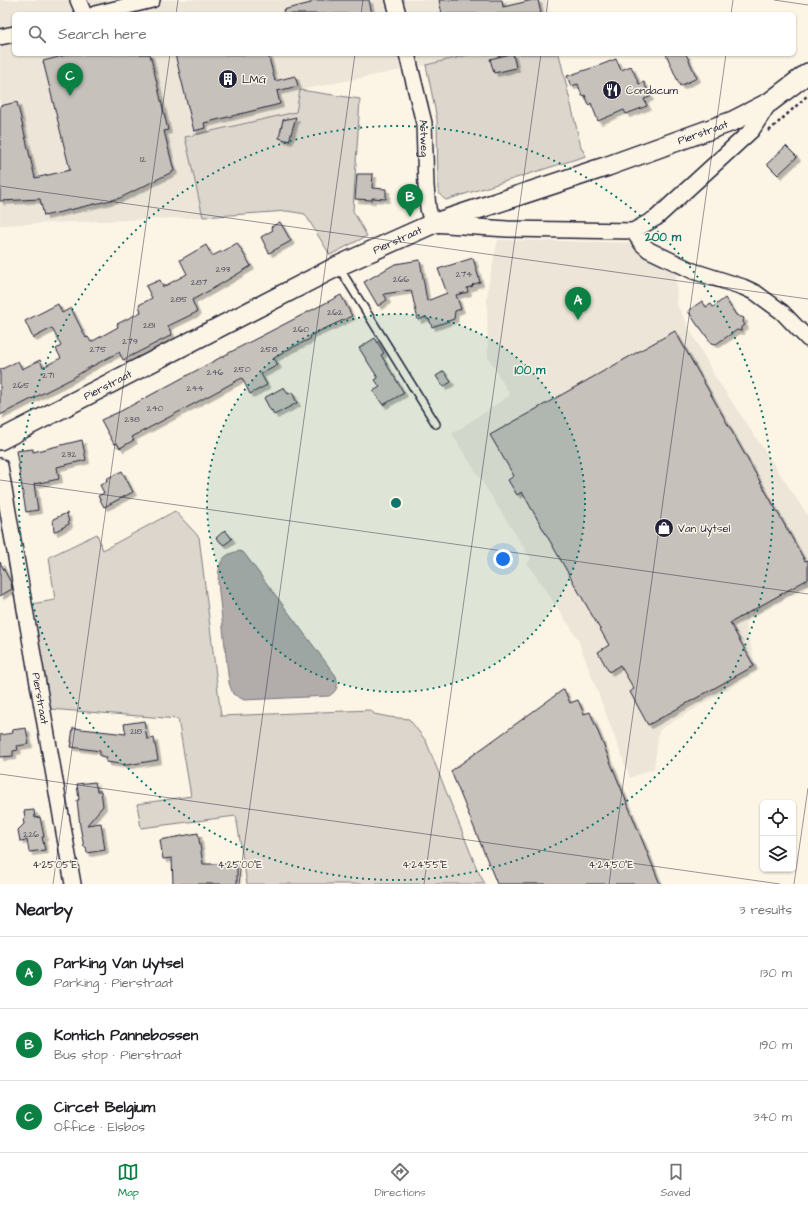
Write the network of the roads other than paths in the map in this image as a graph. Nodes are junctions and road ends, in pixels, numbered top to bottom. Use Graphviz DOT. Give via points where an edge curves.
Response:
graph roads {
  1 [pos="78,0"];
  2 [pos="152,0"];
  3 [pos="394,0"];
  4 [pos="83,12"];
  5 [pos="103,12"];
  6 [pos="397,12"];
  7 [pos="12,34"];
  8 [pos="0,37"];
  9 [pos="407,56"];
  10 [pos="808,73"];
  11 [pos="770,102"];
  12 [pos="432,224"];
  13 [pos="633,231"];
  14 [pos="338,266"];
  15 [pos="808,339"];
  16 [pos="436,424"];
  17 [pos="0,440"];
  18 [pos="0,466"];
  19 [pos="73,884"];
  1 -- 4 [label="street"];
  2 -- 5 [label="street"];
  3 -- 6 [label="street"];
  7 -- 8 [label="street"];
  9 -- 12 [label="street, Astweg" via="424,123 426,186"];
  10 -- 11 [label="street, Pierstraat"];
  11 -- 12 [label="street, Pierstraat" via="733,121 608,166"];
  11 -- 13 [label="street" via="752,130 656,218"];
  12 -- 13 [label="street" via="507,229"];
  12 -- 14 [label="street, Pierstraat"];
  13 -- 15 [label="street" via="649,250 692,271 756,292 782,312"];
  14 -- 16 [label="lane"];
  14 -- 17 [label="street, Pierstraat"];
  18 -- 19 [label="street, Pierstraat"];
}
